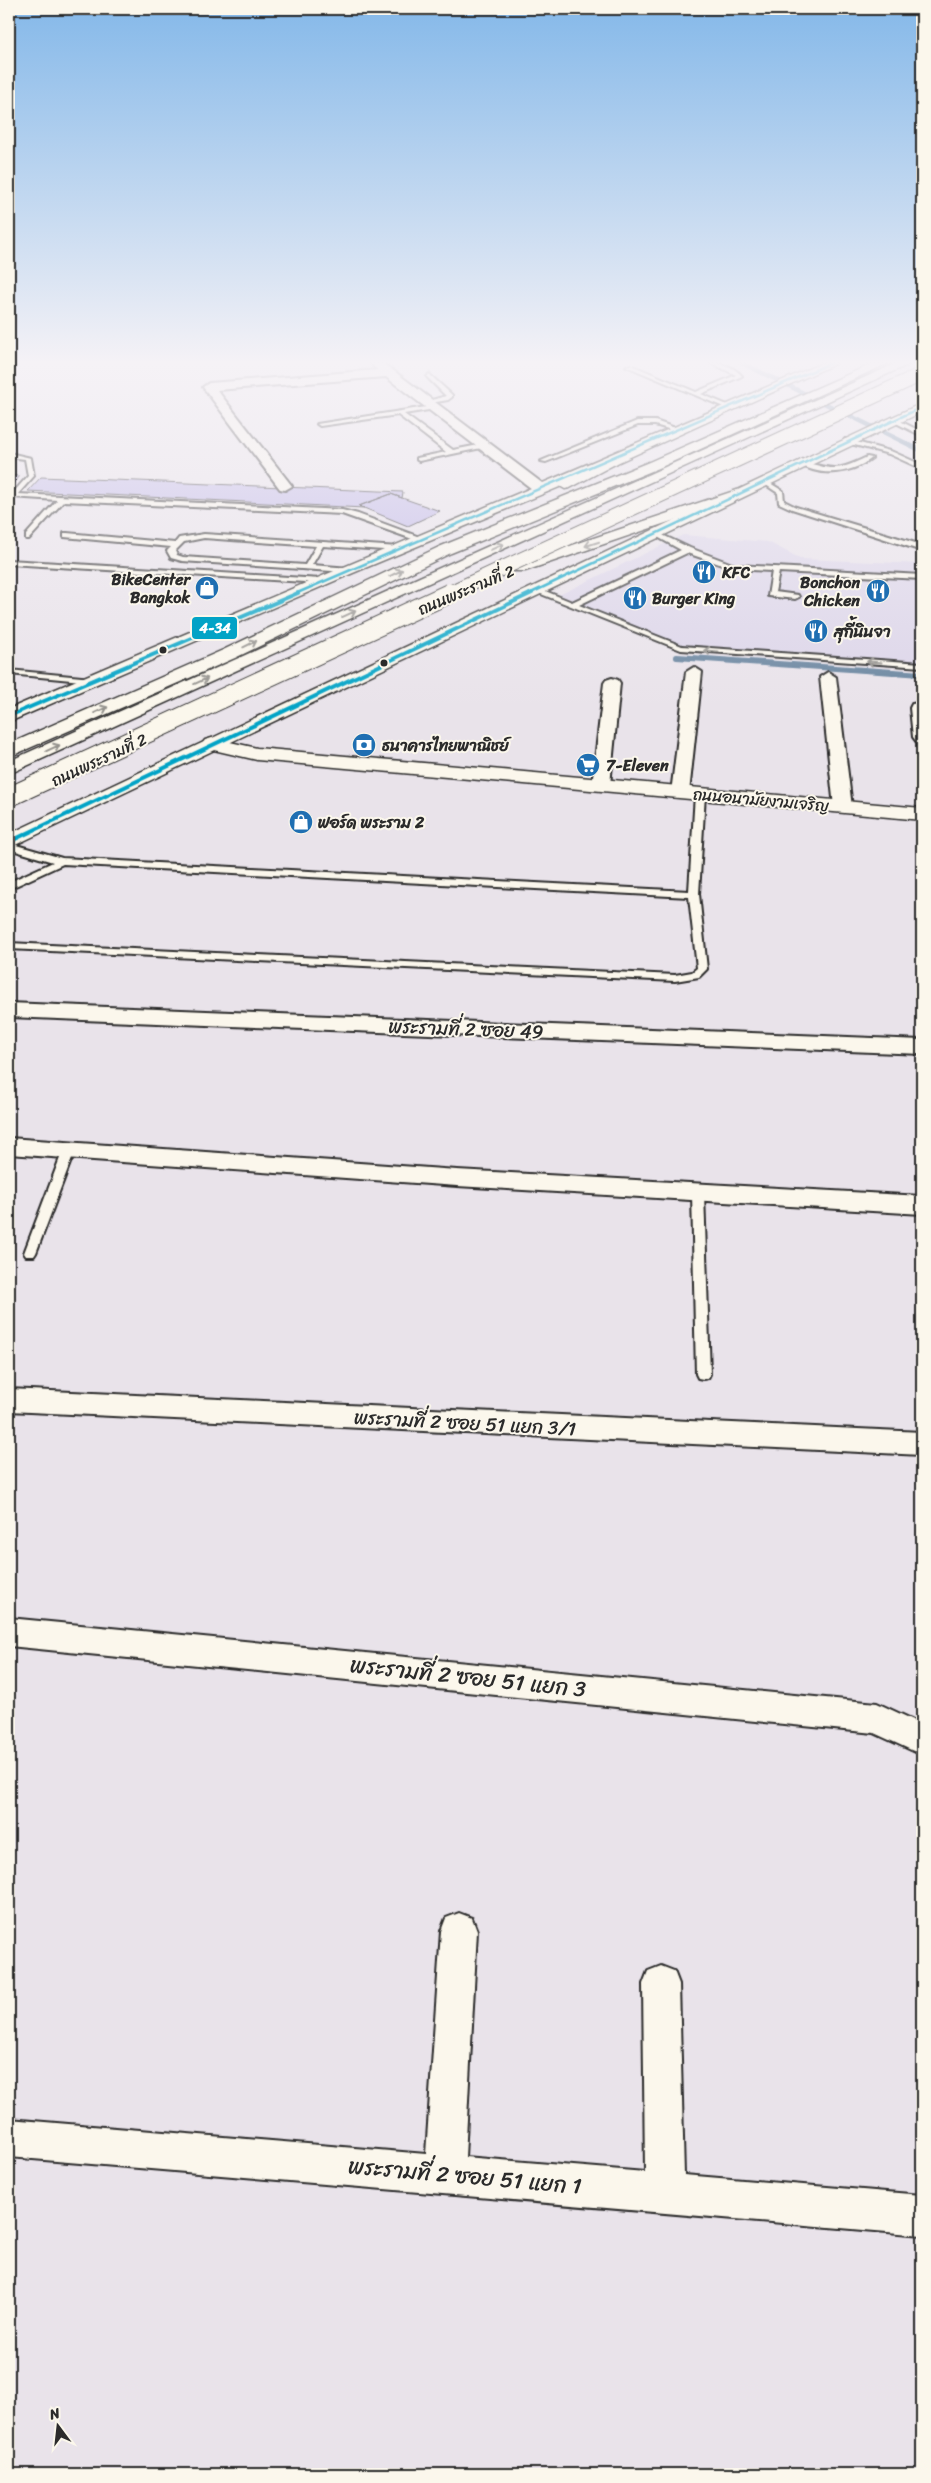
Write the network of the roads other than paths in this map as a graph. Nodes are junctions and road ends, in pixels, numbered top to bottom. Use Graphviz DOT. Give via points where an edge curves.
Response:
graph roads {
  1 [pos="28,479"];
  2 [pos="280,479"];
  3 [pos="528,479"];
  4 [pos="566,479"];
  5 [pos="577,479"];
  6 [pos="620,479"];
  7 [pos="648,479"];
  8 [pos="695,479"];
  9 [pos="696,479"];
  10 [pos="771,479"];
  11 [pos="765,482"];
  12 [pos="285,486"];
  13 [pos="541,489"];
  14 [pos="737,494"];
  15 [pos="11,497"];
  16 [pos="63,498"];
  17 [pos="654,533"];
  18 [pos="67,535"];
  19 [pos="29,537"];
  20 [pos="421,539"];
  21 [pos="321,543"];
  22 [pos="177,545"];
  23 [pos="919,547"];
  24 [pos="399,549"];
  25 [pos="445,550"];
  26 [pos="687,550"];
  27 [pos="9,562"];
  28 [pos="307,567"];
  29 [pos="519,568"];
  30 [pos="347,570"];
  31 [pos="776,570"];
  32 [pos="922,577"];
  33 [pos="321,581"];
  34 [pos="535,590"];
  35 [pos="795,597"];
  36 [pos="574,604"];
  37 [pos="922,665"];
  38 [pos="9,672"];
  39 [pos="694,672"];
  40 [pos="828,677"];
  41 [pos="92,680"];
  42 [pos="612,683"];
  43 [pos="918,708"];
  44 [pos="9,716"];
  45 [pos="922,737"];
  46 [pos="212,744"];
  47 [pos="9,751"];
  48 [pos="9,768"];
  49 [pos="601,785"];
  50 [pos="680,792"];
  51 [pos="700,794"];
  52 [pos="9,798"];
  53 [pos="843,807"];
  54 [pos="922,814"];
  55 [pos="9,842"];
  56 [pos="9,846"];
  57 [pos="62,860"];
  58 [pos="9,886"];
  59 [pos="694,894"];
  60 [pos="9,946"];
  61 [pos="9,1010"];
  62 [pos="922,1047"];
  63 [pos="9,1146"];
  64 [pos="69,1150"];
  65 [pos="698,1193"];
  66 [pos="922,1206"];
  67 [pos="30,1253"];
  68 [pos="703,1374"];
  69 [pos="9,1400"];
  70 [pos="922,1444"];
  71 [pos="9,1632"];
  72 [pos="922,1740"];
  73 [pos="459,1931"];
  74 [pos="661,1984"];
  75 [pos="9,2138"];
  76 [pos="444,2175"];
  77 [pos="665,2193"];
  78 [pos="922,2215"];
  1 -- 15 [label="lane"];
  2 -- 12 [label="street"];
  3 -- 13 [label="street"];
  4 -- 13 [label="main road"];
  5 -- 25 [label="main road"];
  6 -- 25 [label="main road"];
  48 -- 7 [label="main road, one-way"];
  8 -- 52 [label="main road, bridge"];
  9 -- 29 [label="main road, ถนนพระรามที่ 2, bridge" via="573,536"];
  10 -- 11 [label="main road, ถนนพระรามที่ 2"];
  11 -- 14 [label="main road, ถนนพระรามที่ 2"];
  11 -- 23 [label="lane" via="781,492 781,502 794,508"];
  13 -- 20 [label="main road"];
  14 -- 17 [label="main road, ถนนพระรามที่ 2"];
  14 -- 29 [label="main road, one-way"];
  15 -- 16 [label="lane"];
  16 -- 19 [label="lane"];
  16 -- 20 [label="lane" via="348,513"];
  17 -- 26 [label="lane"];
  17 -- 34 [label="main road, ถนนพระรามที่ 2"];
  18 -- 22 [label="lane"];
  20 -- 24 [label="main road"];
  21 -- 22 [label="lane" via="204,536 182,540"];
  21 -- 24 [label="lane"];
  21 -- 28 [label="lane"];
  22 -- 28 [label="lane" via="171,551 174,556 182,558"];
  24 -- 30 [label="main road"];
  47 -- 25 [label="main road, one-way" via="229,654"];
  26 -- 31 [label="lane" via="734,567"];
  26 -- 36 [label="lane"];
  27 -- 33 [label="lane"];
  28 -- 30 [label="lane"];
  29 -- 52 [label="main road, ถนนพระรามที่ 2" via="399,618"];
  30 -- 33 [label="main road"];
  31 -- 32 [label="lane"];
  31 -- 35 [label="lane" via="771,594"];
  33 -- 41 [label="main road"];
  34 -- 36 [label="lane"];
  34 -- 46 [label="main road, ถนนพระรามที่ 2"];
  37 -- 36 [label="lane, one-way" via="687,649"];
  38 -- 41 [label="lane"];
  39 -- 50 [label="street"];
  40 -- 53 [label="street"];
  41 -- 44 [label="main road"];
  42 -- 49 [label="street"];
  43 -- 45 [label="street"];
  46 -- 49 [label="main road, ถนนอนามัยงามเจริญ" via="256,754"];
  46 -- 55 [label="main road, ถนนพระรามที่ 2"];
  49 -- 50 [label="main road, ถนนอนามัยงามเจริญ"];
  50 -- 51 [label="main road, ถนนอนามัยงามเจริญ"];
  51 -- 53 [label="main road, ถนนอนามัยงามเจริญ"];
  51 -- 59 [label="lane"];
  53 -- 54 [label="main road, ถนนอนามัยงามเจริญ"];
  56 -- 57 [label="lane"];
  57 -- 58 [label="lane"];
  57 -- 59 [label="lane"];
  59 -- 60 [label="lane" via="702,969 695,975 674,978"];
  61 -- 62 [label="street, พระรามที่ 2 ซอย 49"];
  63 -- 64 [label="street"];
  64 -- 65 [label="street"];
  64 -- 67 [label="lane"];
  65 -- 66 [label="street"];
  65 -- 68 [label="lane"];
  69 -- 70 [label="street, พระรามที่ 2 ซอย 51 แยก 3/1"];
  71 -- 72 [label="street, พระรามที่ 2 ซอย 51 แยก 3" via="877,1718"];
  73 -- 76 [label="street"];
  74 -- 77 [label="street"];
  75 -- 76 [label="street, พระรามที่ 2 ซอย 51 แยก 1"];
  76 -- 77 [label="street, พระรามที่ 2 ซอย 51 แยก 1"];
  77 -- 78 [label="street, พระรามที่ 2 ซอย 51 แยก 1"];
}
